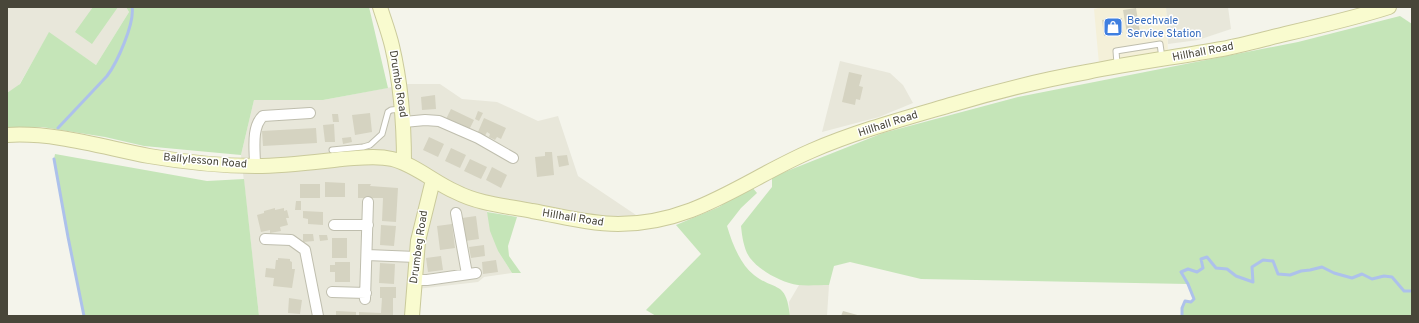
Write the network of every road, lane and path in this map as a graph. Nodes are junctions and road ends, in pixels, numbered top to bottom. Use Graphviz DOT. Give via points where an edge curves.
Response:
graph roads {
  1 [pos="380,7"];
  2 [pos="1389,7"];
  3 [pos="310,113"];
  4 [pos="403,116"];
  5 [pos="7,136"];
  6 [pos="332,150"];
  7 [pos="512,158"];
  8 [pos="404,163"];
  9 [pos="255,166"];
  10 [pos="433,180"];
  11 [pos="368,202"];
  12 [pos="456,213"];
  13 [pos="334,225"];
  14 [pos="368,225"];
  15 [pos="265,240"];
  16 [pos="367,255"];
  17 [pos="416,257"];
  18 [pos="414,280"];
  19 [pos="332,292"];
  20 [pos="318,316"];
  21 [pos="412,316"];
  1 -- 4 [label="main road, Drumbo Road" via="392,44"];
  2 -- 10 [label="main road, Hillhall Road" via="1325,25 1224,48 1017,86 876,127 812,150 691,211 642,223 588,221 488,203 457,193"];
  3 -- 9 [label="street" via="263,116 257,121"];
  4 -- 6 [label="lane" via="391,110 388,112 382,134 370,146"];
  4 -- 7 [label="street" via="439,121 478,138"];
  4 -- 8 [label="main road, Drumbo Road"];
  5 -- 9 [label="main road, Ballylesson Road" via="58,137 178,161"];
  8 -- 9 [label="main road, Ballylesson Road" via="381,157"];
  8 -- 10 [label="main road, Hillhall Road"];
  10 -- 17 [label="main road, Drumbeg Road"];
  11 -- 14 [label="street"];
  12 -- 18 [label="street" via="471,273"];
  13 -- 14 [label="street"];
  14 -- 16 [label="street"];
  15 -- 20 [label="street" via="291,240 305,250"];
  16 -- 17 [label="street"];
  16 -- 19 [label="street" via="365,296"];
  17 -- 18 [label="main road, Drumbeg Road"];
  18 -- 21 [label="main road, Drumbeg Road"];
}
